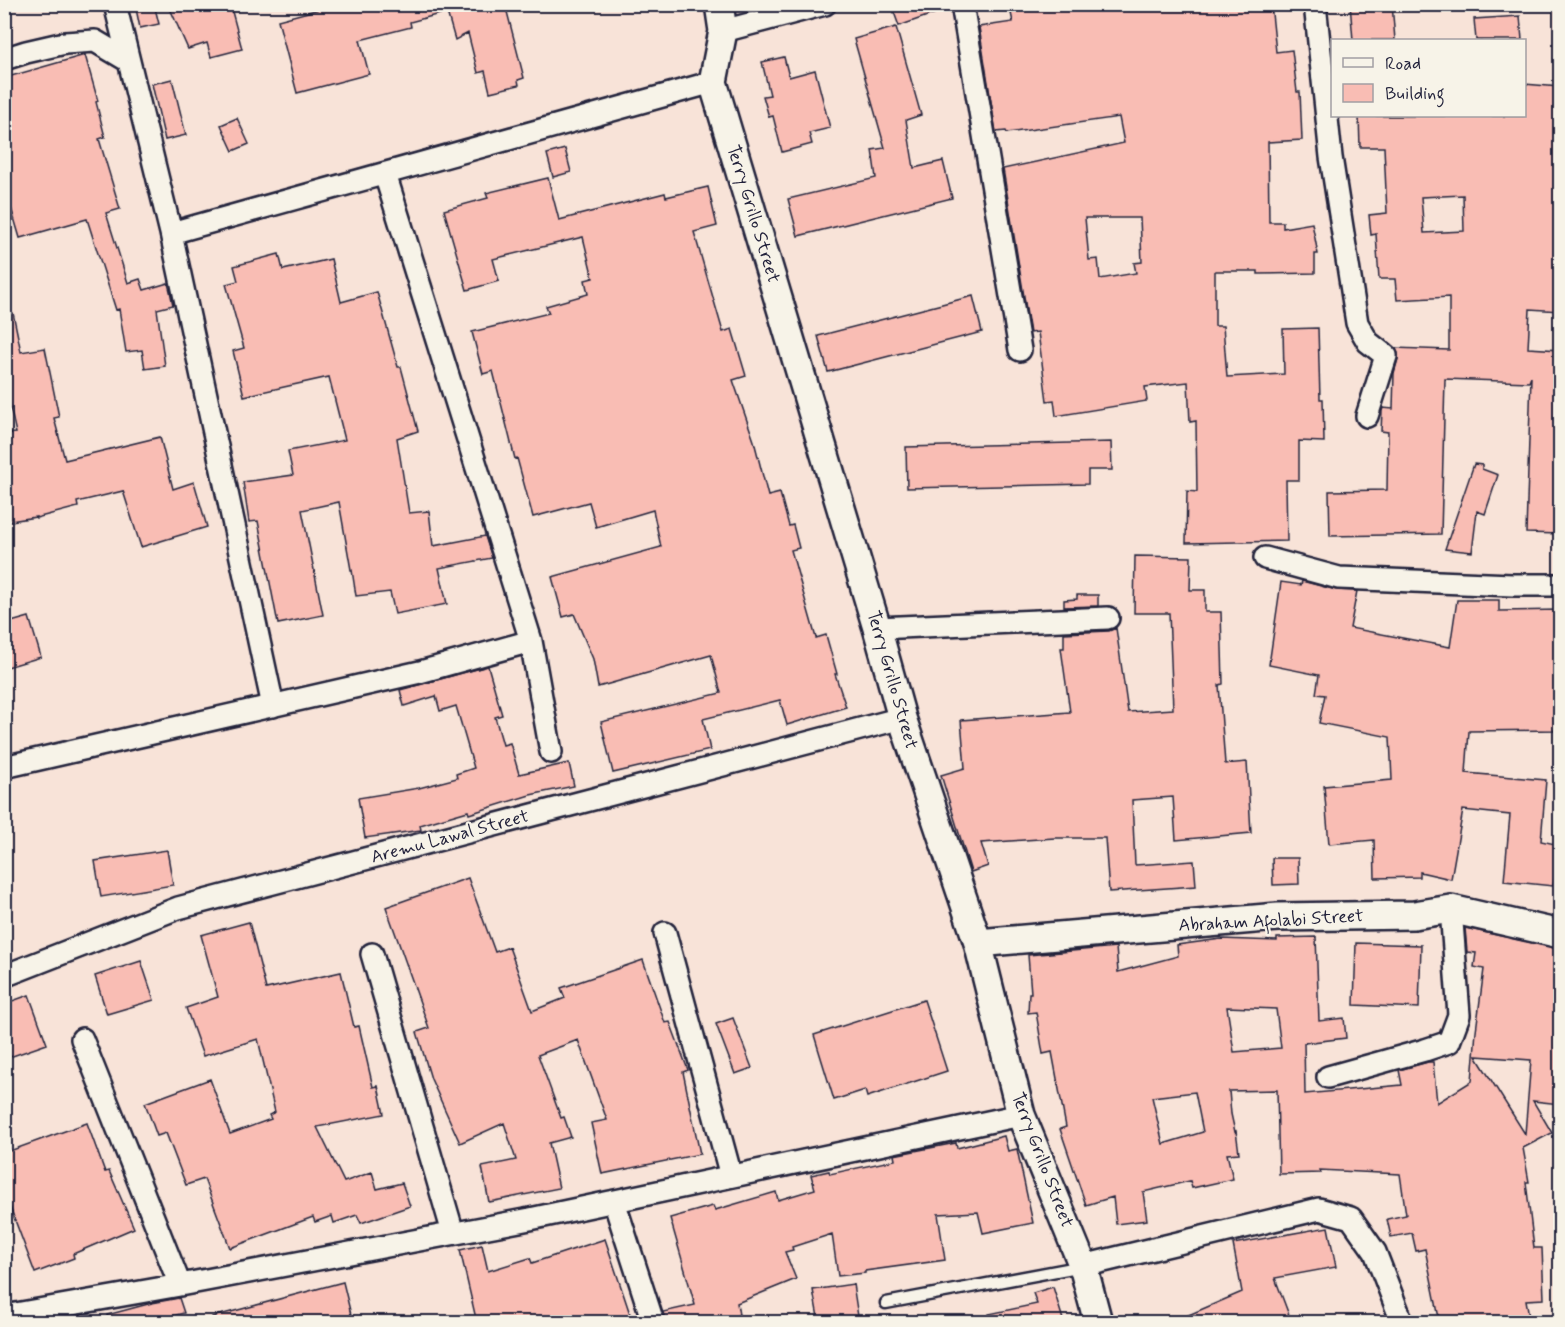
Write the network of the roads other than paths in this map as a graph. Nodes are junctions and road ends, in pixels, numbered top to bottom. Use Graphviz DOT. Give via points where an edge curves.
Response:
graph roads {
  1 [pos="115,4"];
  2 [pos="719,4"];
  3 [pos="825,4"];
  4 [pos="962,4"];
  5 [pos="1315,4"];
  6 [pos="723,31"];
  7 [pos="4,59"];
  8 [pos="127,60"];
  9 [pos="713,82"];
  10 [pos="385,174"];
  11 [pos="171,233"];
  12 [pos="1020,350"];
  13 [pos="1367,416"];
  14 [pos="1265,558"];
  15 [pos="1560,585"];
  16 [pos="1108,618"];
  17 [pos="877,628"];
  18 [pos="531,641"];
  19 [pos="273,706"];
  20 [pos="902,718"];
  21 [pos="551,752"];
  22 [pos="4,766"];
  23 [pos="1451,909"];
  24 [pos="665,933"];
  25 [pos="1560,934"];
  26 [pos="978,943"];
  27 [pos="372,954"];
  28 [pos="4,976"];
  29 [pos="82,1039"];
  30 [pos="1328,1077"];
  31 [pos="1021,1115"];
  32 [pos="730,1176"];
  33 [pos="614,1201"];
  34 [pos="453,1233"];
  35 [pos="1083,1266"];
  36 [pos="180,1286"];
  37 [pos="886,1304"];
  38 [pos="4,1317"];
  39 [pos="653,1323"];
  40 [pos="1098,1323"];
  41 [pos="1402,1323"];
  1 -- 8 [label="street"];
  2 -- 6 [label="street, Terry Grillo Street"];
  3 -- 6 [label="street"];
  4 -- 12 [label="street"];
  5 -- 13 [label="street" via="1331,157 1357,323 1368,342 1386,356"];
  6 -- 9 [label="street, Terry Grillo Street"];
  7 -- 8 [label="street" via="65,43 95,41"];
  8 -- 11 [label="street"];
  9 -- 10 [label="street"];
  9 -- 17 [label="street, Terry Grillo Street"];
  10 -- 11 [label="street"];
  10 -- 18 [label="street"];
  11 -- 19 [label="street"];
  14 -- 15 [label="street" via="1339,578"];
  16 -- 17 [label="street"];
  17 -- 20 [label="street, Terry Grillo Street"];
  18 -- 19 [label="street"];
  18 -- 21 [label="street"];
  19 -- 22 [label="street"];
  20 -- 26 [label="street, Terry Grillo Street"];
  20 -- 28 [label="street, Aremu Lawal Street" via="178,908"];
  23 -- 25 [label="street, Abraham Afolabi Street"];
  23 -- 26 [label="street, Abraham Afolabi Street" via="1414,915 1278,917"];
  23 -- 30 [label="street" via="1459,1015 1449,1042"];
  24 -- 32 [label="street"];
  26 -- 31 [label="street, Terry Grillo Street"];
  27 -- 34 [label="street"];
  29 -- 36 [label="street"];
  31 -- 32 [label="street"];
  31 -- 35 [label="street, Terry Grillo Street"];
  32 -- 33 [label="street"];
  33 -- 34 [label="street"];
  33 -- 39 [label="street"];
  34 -- 36 [label="street"];
  35 -- 37 [label="lane"];
  35 -- 40 [label="street, Terry Grillo Street"];
  35 -- 41 [label="street" via="1319,1209 1351,1218 1376,1252"];
  36 -- 38 [label="street"];
}
